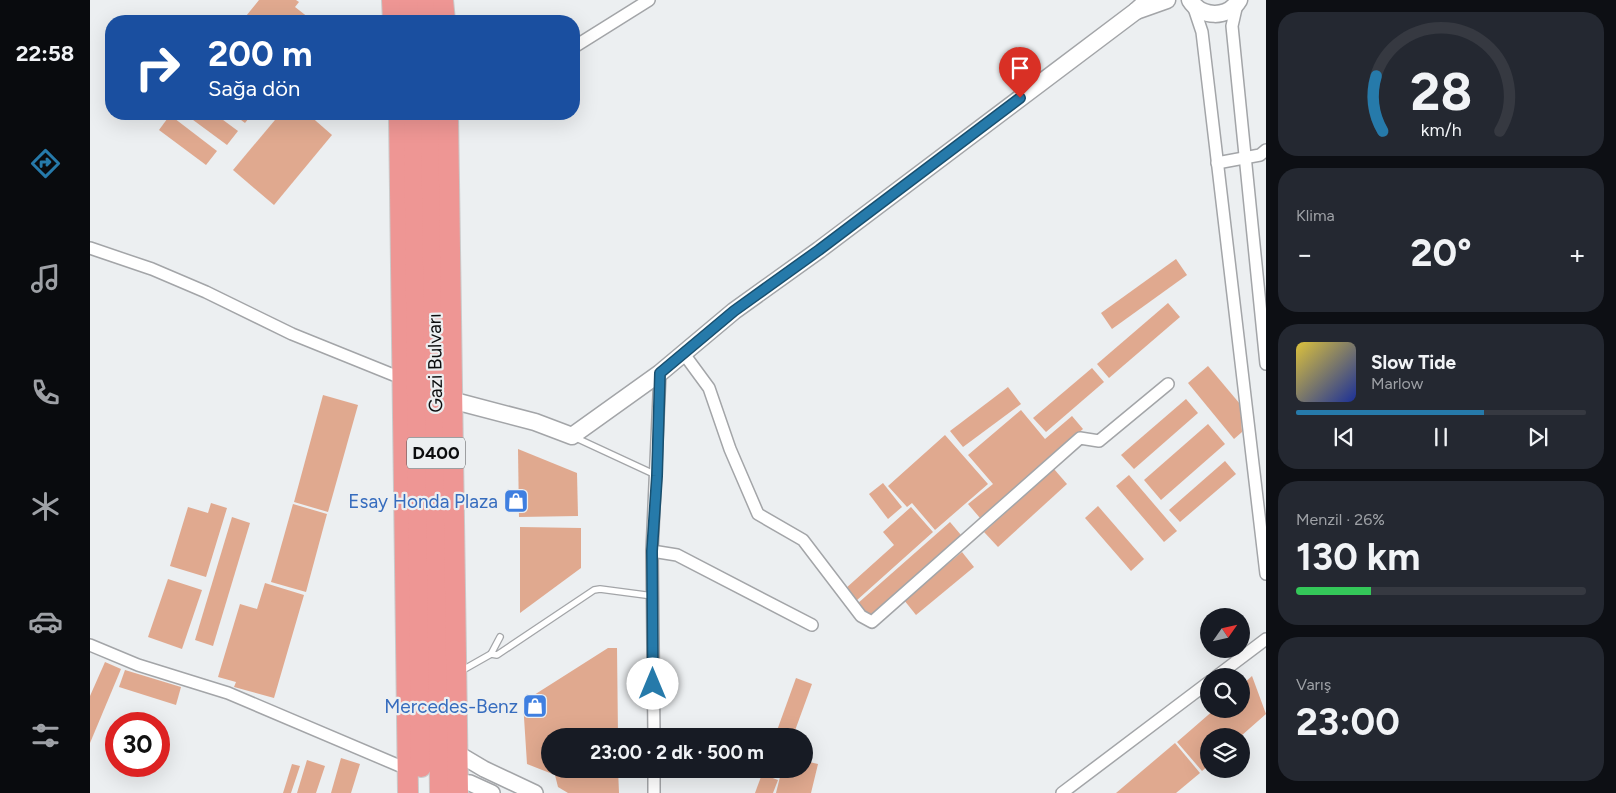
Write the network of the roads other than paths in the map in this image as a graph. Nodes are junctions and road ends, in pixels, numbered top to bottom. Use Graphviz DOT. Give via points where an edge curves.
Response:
graph roads {
  1 [pos="392,0"];
  2 [pos="409,0"];
  3 [pos="427,0"];
  4 [pos="443,0"];
  5 [pos="649,0"];
  6 [pos="1168,0"];
  7 [pos="1192,2"];
  8 [pos="1238,2"];
  9 [pos="1142,5"];
  10 [pos="393,15"];
  11 [pos="410,15"];
  12 [pos="428,15"];
  13 [pos="444,15"];
  14 [pos="580,43"];
  15 [pos="399,120"];
  16 [pos="414,120"];
  17 [pos="447,120"];
  18 [pos="447,120"];
  19 [pos="1266,150"];
  20 [pos="1245,158"];
  21 [pos="1217,163"];
  22 [pos="90,248"];
  23 [pos="1262,292"];
  24 [pos="684,354"];
  25 [pos="1266,364"];
  26 [pos="660,373"];
  27 [pos="409,380"];
  28 [pos="1168,384"];
  29 [pos="451,400"];
  30 [pos="572,436"];
  31 [pos="657,476"];
  32 [pos="652,551"];
  33 [pos="1266,574"];
  34 [pos="653,596"];
  35 [pos="812,625"];
  36 [pos="500,637"];
  37 [pos="1266,639"];
  38 [pos="90,645"];
  39 [pos="491,654"];
  40 [pos="1228,668"];
  41 [pos="455,674"];
  42 [pos="1200,689"];
  43 [pos="654,728"];
  44 [pos="457,753"];
  45 [pos="407,768"];
  46 [pos="654,778"];
  47 [pos="458,788"];
  48 [pos="408,793"];
  49 [pos="422,793"];
  50 [pos="440,793"];
  51 [pos="492,793"];
  52 [pos="535,793"];
  53 [pos="654,793"];
  54 [pos="1062,793"];
  1 -- 10 [label="highway"];
  2 -- 11 [label="highway"];
  3 -- 12 [label="highway"];
  4 -- 13 [label="highway"];
  5 -- 14 [label="street"];
  6 -- 7 [label="main road"];
  6 -- 9 [label="main road"];
  7 -- 8 [label="main road" via="1210,14 1229,10"];
  7 -- 21 [label="street" via="1202,32"];
  8 -- 20 [label="street" via="1232,26"];
  9 -- 24 [label="main road" via="734,311"];
  15 -- 27 [label="highway"];
  16 -- 27 [label="highway, Gazi Bulvarı / D400"];
  17 -- 29 [label="highway"];
  18 -- 50 [label="highway, Gazi Bulvarı / D400"];
  19 -- 20 [label="street"];
  20 -- 21 [label="street"];
  20 -- 23 [label="street"];
  21 -- 33 [label="street"];
  22 -- 27 [label="street" via="152,269 292,334"];
  23 -- 25 [label="street"];
  24 -- 26 [label="main road"];
  24 -- 28 [label="street" via="709,388 730,449 758,514 803,540 861,616 872,622 1080,438 1099,441"];
  26 -- 30 [label="main road"];
  26 -- 31 [label="street"];
  27 -- 45 [label="highway"];
  27 -- 49 [label="highway, Gazi Bulvarı / D400"];
  29 -- 30 [label="main road" via="535,422"];
  29 -- 41 [label="highway"];
  30 -- 31 [label="lane"];
  31 -- 32 [label="street"];
  32 -- 34 [label="street"];
  32 -- 35 [label="street" via="677,555"];
  34 -- 39 [label="lane" via="594,590 497,655"];
  34 -- 43 [label="street"];
  36 -- 39 [label="lane"];
  37 -- 40 [label="street"];
  38 -- 45 [label="street" via="138,665 228,693"];
  39 -- 41 [label="lane"];
  41 -- 44 [label="highway"];
  42 -- 54 [label="street"];
  44 -- 47 [label="highway"];
  44 -- 52 [label="street"];
  45 -- 48 [label="highway"];
  46 -- 53 [label="street"];
  47 -- 51 [label="street" via="470,783"];
}
